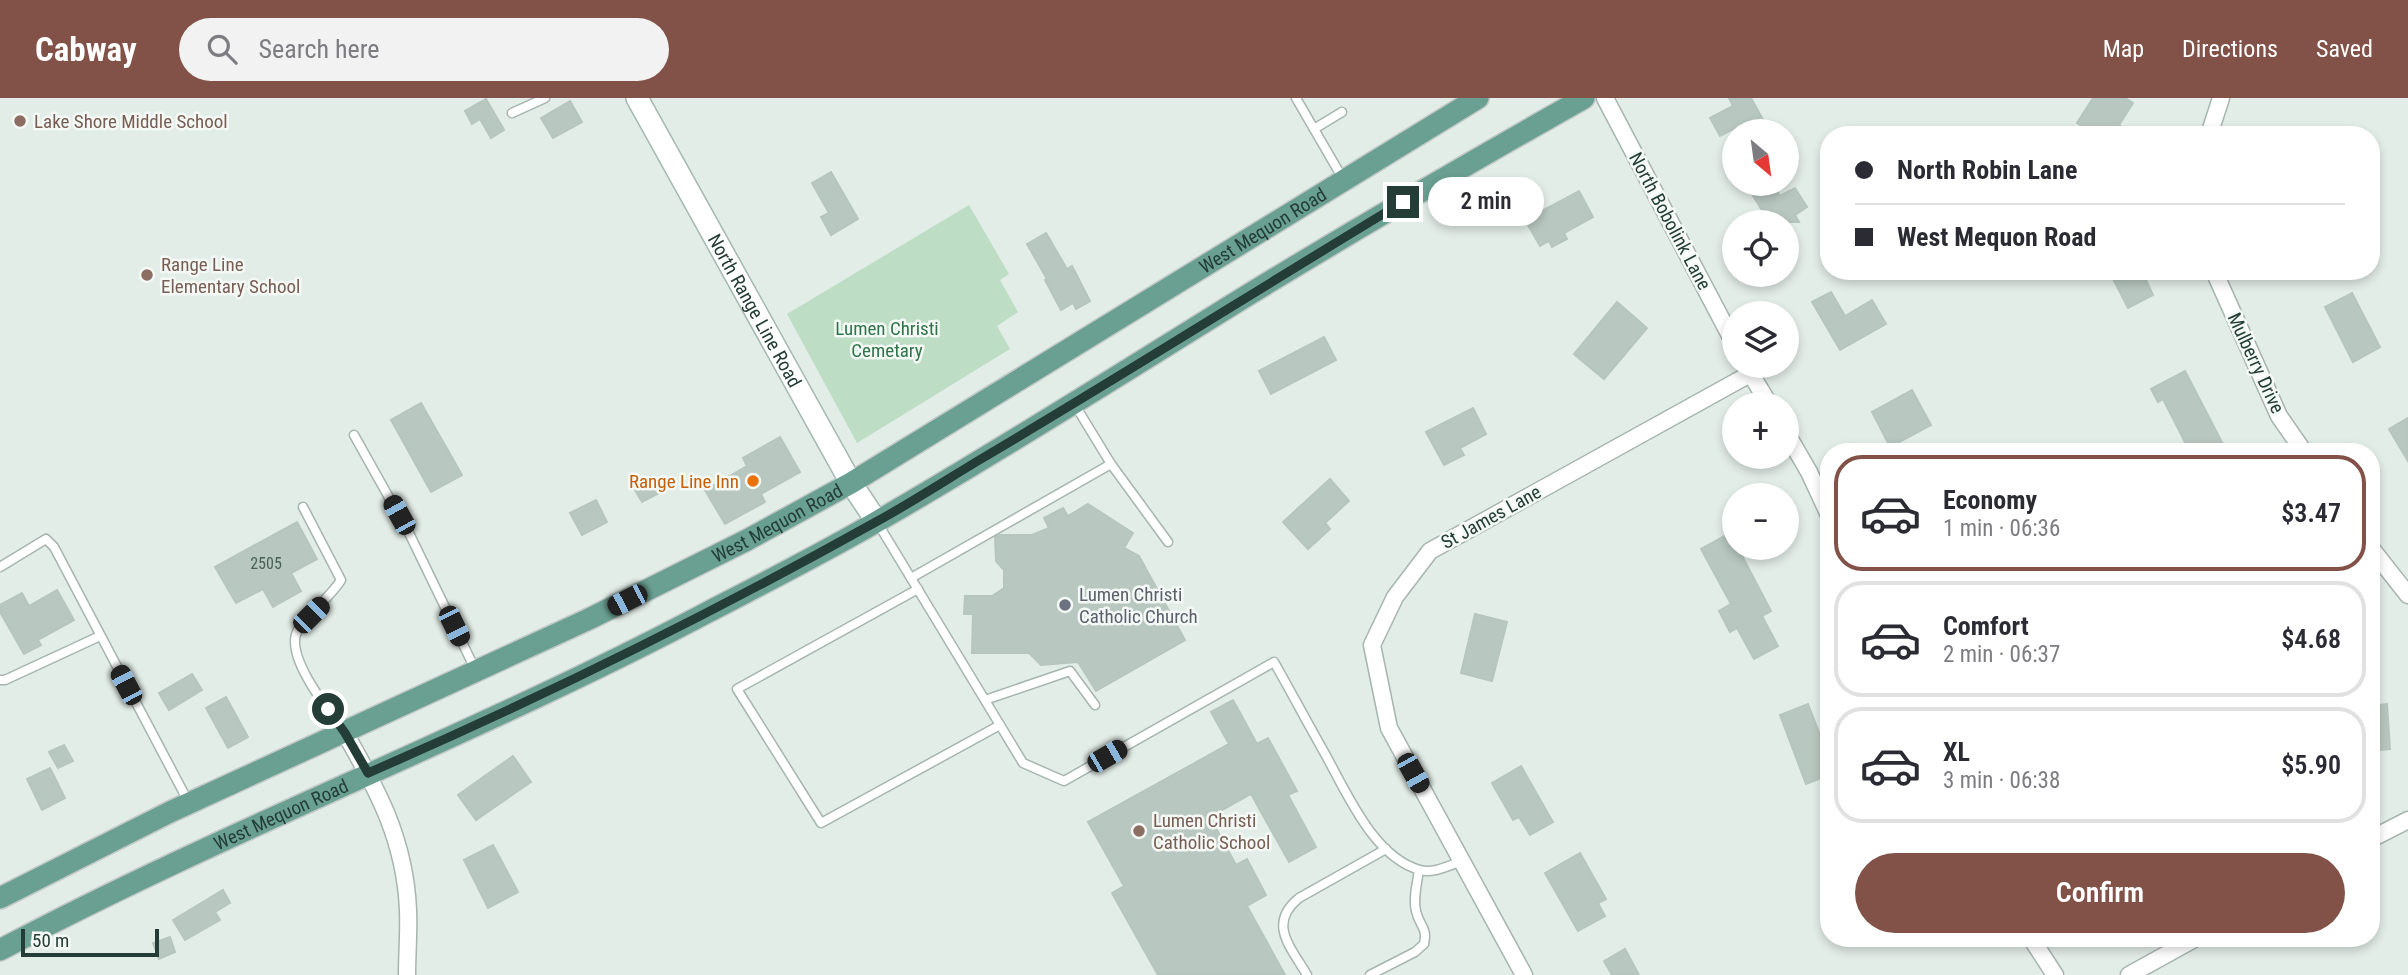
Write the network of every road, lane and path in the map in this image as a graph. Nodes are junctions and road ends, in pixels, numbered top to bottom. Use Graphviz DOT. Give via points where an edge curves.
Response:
graph roads {
  1 [pos="545,98"];
  2 [pos="637,98"];
  3 [pos="1296,98"];
  4 [pos="1478,98"];
  5 [pos="1584,98"];
  6 [pos="1605,98"];
  7 [pos="2221,98"];
  8 [pos="1342,112"];
  9 [pos="512,113"];
  10 [pos="2212,126"];
  11 [pos="1314,129"];
  12 [pos="1343,180"];
  13 [pos="2218,280"];
  14 [pos="1722,320"];
  15 [pos="1734,378"];
  16 [pos="1074,404"];
  17 [pos="354,435"];
  18 [pos="2298,443"];
  19 [pos="1799,455"];
  20 [pos="1111,464"];
  21 [pos="851,483"];
  22 [pos="1820,496"];
  23 [pos="303,508"];
  24 [pos="877,522"];
  25 [pos="1168,542"];
  26 [pos="2380,559"];
  27 [pos="0,567"];
  28 [pos="911,578"];
  29 [pos="918,589"];
  30 [pos="2408,595"];
  31 [pos="100,636"];
  32 [pos="476,672"];
  33 [pos="0,680"];
  34 [pos="985,700"];
  35 [pos="1095,705"];
  36 [pos="1000,725"];
  37 [pos="345,733"];
  38 [pos="368,773"];
  39 [pos="188,803"];
  40 [pos="2408,820"];
  41 [pos="2380,834"];
  42 [pos="1386,849"];
  43 [pos="1462,862"];
  44 [pos="1419,870"];
  45 [pos="0,898"];
  46 [pos="2037,947"];
  47 [pos="2180,947"];
  48 [pos="0,950"];
  49 [pos="407,975"];
  50 [pos="1307,975"];
  51 [pos="1370,975"];
  52 [pos="1524,975"];
  53 [pos="2055,975"];
  54 [pos="2129,975"];
  1 -- 9 [label="lane"];
  2 -- 21 [label="street, North Range Line Road"];
  3 -- 11 [label="lane"];
  4 -- 12 [label="main road, West Mequon Road"];
  5 -- 16 [label="main road, West Mequon Road" via="1261,287"];
  6 -- 14 [label="street, North Bobolink Lane"];
  7 -- 10 [label="street"];
  8 -- 11 [label="lane"];
  11 -- 12 [label="lane"];
  12 -- 21 [label="main road, West Mequon Road"];
  13 -- 18 [label="street, Mulberry Drive" via="2279,416"];
  15 -- 43 [label="street, St James Lane" via="1430,551 1395,597 1372,645 1389,728"];
  16 -- 20 [label="lane"];
  16 -- 24 [label="main road, West Mequon Road"];
  17 -- 32 [label="lane" via="410,535"];
  19 -- 22 [label="street"];
  20 -- 25 [label="lane"];
  20 -- 28 [label="lane"];
  21 -- 24 [label="street, North Range Line Road"];
  21 -- 32 [label="main road, West Mequon Road" via="747,540"];
  23 -- 37 [label="lane" via="341,580 296,632 295,649"];
  24 -- 28 [label="lane"];
  24 -- 38 [label="main road, West Mequon Road" via="638,649"];
  26 -- 30 [label="street"];
  27 -- 31 [label="lane" via="46,539"];
  28 -- 29 [label="lane"];
  29 -- 34 [label="lane"];
  29 -- 36 [label="lane" via="737,689 821,823"];
  31 -- 33 [label="lane"];
  31 -- 39 [label="lane"];
  32 -- 37 [label="main road, West Mequon Road"];
  34 -- 35 [label="lane" via="1070,671"];
  34 -- 36 [label="lane"];
  36 -- 42 [label="lane" via="1023,763 1064,781 1274,662 1357,811"];
  37 -- 38 [label="street"];
  37 -- 39 [label="main road, West Mequon Road"];
  38 -- 48 [label="main road, West Mequon Road" via="91,901"];
  38 -- 49 [label="street" via="388,812 400,853 408,909"];
  39 -- 45 [label="main road, West Mequon Road"];
  40 -- 41 [label="street"];
  42 -- 44 [label="lane"];
  42 -- 50 [label="lane" via="1289,907 1283,929"];
  43 -- 44 [label="lane" via="1428,872"];
  43 -- 52 [label="street, St James Lane"];
  44 -- 51 [label="lane" via="1416,913 1427,934 1424,944"];
  46 -- 53 [label="street"];
  47 -- 54 [label="street"];
}
